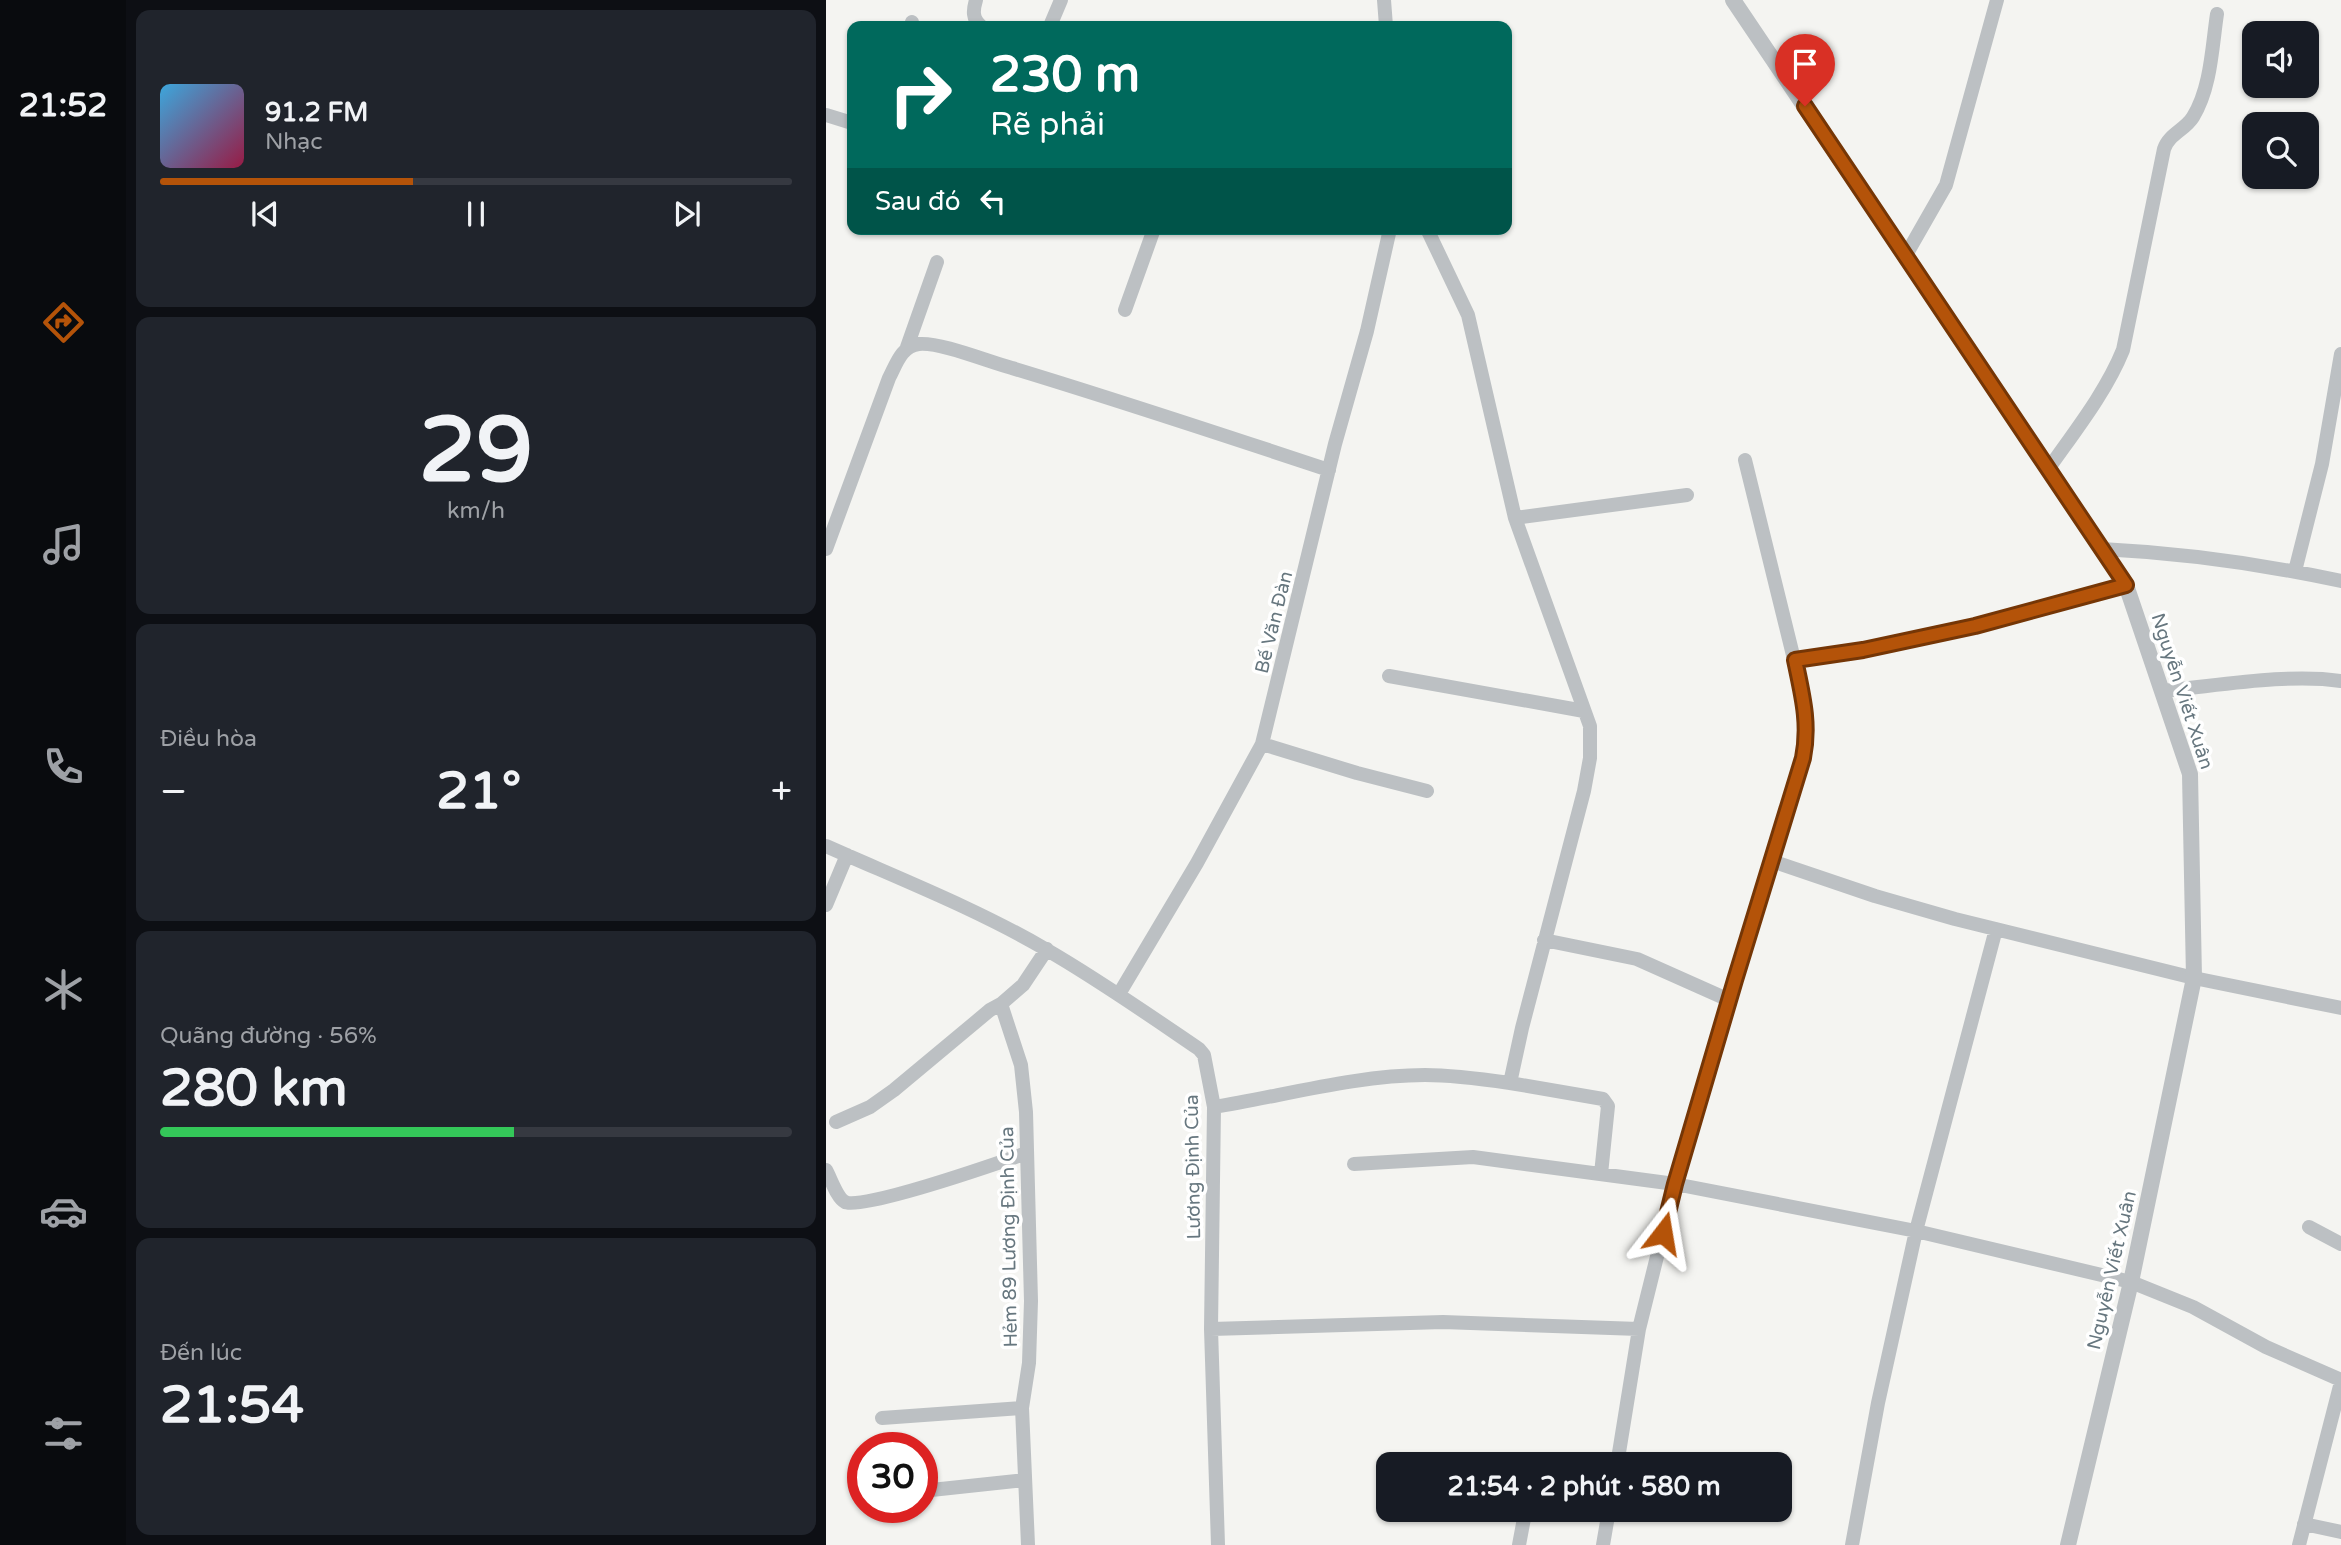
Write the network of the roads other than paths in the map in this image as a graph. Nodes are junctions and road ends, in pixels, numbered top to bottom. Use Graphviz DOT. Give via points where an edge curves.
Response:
graph roads {
  1 [pos="976,0"];
  2 [pos="1061,0"];
  3 [pos="1384,0"];
  4 [pos="1733,0"];
  5 [pos="1997,0"];
  6 [pos="2217,14"];
  7 [pos="975,21"];
  8 [pos="1052,21"];
  9 [pos="1386,21"];
  10 [pos="826,115"];
  11 [pos="847,121"];
  12 [pos="1152,235"];
  13 [pos="1389,235"];
  14 [pos="1430,235"];
  15 [pos="1906,255"];
  16 [pos="937,262"];
  17 [pos="1125,310"];
  18 [pos="907,347"];
  19 [pos="2341,354"];
  20 [pos="1745,460"];
  21 [pos="2049,468"];
  22 [pos="1329,470"];
  23 [pos="1687,495"];
  24 [pos="1514,518"];
  25 [pos="826,549"];
  26 [pos="2102,549"];
  27 [pos="2295,571"];
  28 [pos="2341,581"];
  29 [pos="2126,585"];
  30 [pos="1795,660"];
  31 [pos="1389,676"];
  32 [pos="2341,681"];
  33 [pos="2162,691"];
  34 [pos="1584,711"];
  35 [pos="1262,744"];
  36 [pos="1427,791"];
  37 [pos="826,846"];
  38 [pos="847,855"];
  39 [pos="1772,861"];
  40 [pos="826,905"];
  41 [pos="1996,929"];
  42 [pos="1544,940"];
  43 [pos="1046,949"];
  44 [pos="2194,978"];
  45 [pos="1119,994"];
  46 [pos="1729,1000"];
  47 [pos="1001,1004"];
  48 [pos="2341,1008"];
  49 [pos="1510,1083"];
  50 [pos="1214,1107"];
  51 [pos="836,1122"];
  52 [pos="1027,1153"];
  53 [pos="1354,1164"];
  54 [pos="826,1170"];
  55 [pos="1601,1174"];
  56 [pos="1675,1184"];
  57 [pos="2309,1227"];
  58 [pos="1916,1231"];
  59 [pos="2341,1244"];
  60 [pos="2131,1282"];
  61 [pos="1210,1329"];
  62 [pos="1639,1329"];
  63 [pos="2341,1381"];
  64 [pos="1022,1408"];
  65 [pos="882,1418"];
  66 [pos="1618,1452"];
  67 [pos="1025,1480"];
  68 [pos="938,1489"];
  69 [pos="1523,1522"];
  70 [pos="1607,1522"];
  71 [pos="2304,1524"];
  72 [pos="2341,1532"];
  73 [pos="1028,1545"];
  74 [pos="1218,1545"];
  75 [pos="1518,1545"];
  76 [pos="1603,1545"];
  77 [pos="1852,1545"];
  78 [pos="2068,1545"];
  79 [pos="2299,1545"];
  1 -- 7 [label="street"];
  2 -- 8 [label="street"];
  3 -- 9 [label="street"];
  4 -- 15 [label="street, Nguyễn Viết Xuân"];
  5 -- 15 [label="street" via="1946,185"];
  6 -- 21 [label="street" via="2200,102 2164,149 2123,349 2080,425"];
  10 -- 11 [label="street"];
  12 -- 17 [label="street"];
  13 -- 22 [label="street, Bế Văn Đàn"];
  14 -- 24 [label="street" via="1468,316"];
  15 -- 21 [label="street, Nguyễn Viết Xuân"];
  16 -- 18 [label="street"];
  18 -- 22 [label="street" via="919,344 945,349"];
  18 -- 25 [label="street" via="889,379"];
  19 -- 27 [label="street" via="2322,464"];
  20 -- 30 [label="street"];
  21 -- 26 [label="street, Nguyễn Viết Xuân"];
  22 -- 35 [label="street, Bế Văn Đàn"];
  23 -- 24 [label="street"];
  24 -- 34 [label="street"];
  26 -- 27 [label="street"];
  26 -- 29 [label="street, Nguyễn Viết Xuân"];
  27 -- 28 [label="street"];
  29 -- 30 [label="lane" via="1975,626"];
  29 -- 33 [label="street, Nguyễn Viết Xuân"];
  30 -- 39 [label="street" via="1807,737"];
  31 -- 34 [label="street"];
  32 -- 33 [label="street" via="2284,680"];
  33 -- 44 [label="street, Nguyễn Viết Xuân" via="2190,774"];
  34 -- 42 [label="street" via="1590,726 1590,758"];
  35 -- 36 [label="street"];
  35 -- 45 [label="street, Bế Văn Đàn"];
  37 -- 38 [label="street, Lương Định Của"];
  38 -- 40 [label="street"];
  38 -- 43 [label="street, Lương Định Của"];
  39 -- 41 [label="street" via="1875,896"];
  39 -- 46 [label="street"];
  41 -- 44 [label="street"];
  41 -- 58 [label="street"];
  42 -- 46 [label="street" via="1637,959"];
  42 -- 49 [label="street"];
  43 -- 45 [label="street, Lương Định Của"];
  43 -- 47 [label="street" via="1028,979"];
  44 -- 48 [label="street"];
  44 -- 60 [label="street, Nguyễn Viết Xuân"];
  45 -- 50 [label="street, Lương Định Của" via="1199,1048 1207,1063"];
  46 -- 56 [label="street"];
  47 -- 51 [label="street" via="894,1090"];
  47 -- 52 [label="street, Hẻm 89 Lương Định Của" via="1021,1065"];
  49 -- 50 [label="street" via="1424,1075 1384,1078"];
  49 -- 55 [label="street" via="1607,1102"];
  50 -- 61 [label="street, Lương Định Của"];
  52 -- 54 [label="street" via="919,1188 848,1204"];
  52 -- 64 [label="street, Hẻm 89 Lương Định Của" via="1031,1300"];
  53 -- 55 [label="street" via="1473,1157"];
  55 -- 56 [label="street"];
  56 -- 58 [label="street"];
  56 -- 62 [label="street"];
  57 -- 59 [label="street"];
  58 -- 60 [label="street"];
  58 -- 77 [label="street"];
  60 -- 63 [label="street" via="2193,1307"];
  60 -- 78 [label="street, Nguyễn Viết Xuân"];
  61 -- 62 [label="street" via="1443,1322"];
  61 -- 74 [label="street, Lương Định Của"];
  62 -- 66 [label="street"];
  63 -- 71 [label="street"];
  64 -- 65 [label="street"];
  64 -- 67 [label="street, Hẻm 89 Lương Định Của"];
  67 -- 68 [label="street"];
  67 -- 73 [label="street, Hẻm 89 Lương Định Của"];
  69 -- 75 [label="street"];
  70 -- 76 [label="street"];
  71 -- 72 [label="street"];
  71 -- 79 [label="street"];
}
